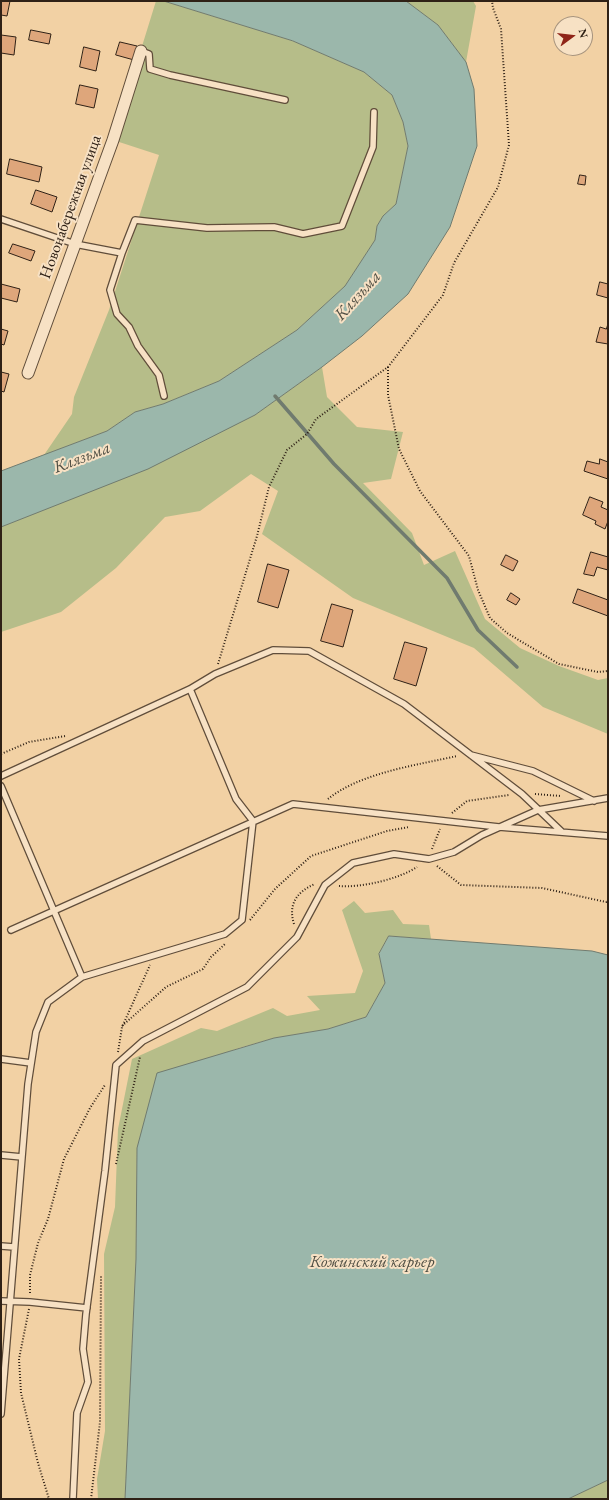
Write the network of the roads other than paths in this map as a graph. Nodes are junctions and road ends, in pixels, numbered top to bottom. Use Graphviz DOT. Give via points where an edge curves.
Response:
graph roads {
  1 [pos="141,51"];
  2 [pos="285,100"];
  3 [pos="374,112"];
  4 [pos="1,219"];
  5 [pos="75,244"];
  6 [pos="122,253"];
  7 [pos="28,373"];
  8 [pos="164,396"];
  9 [pos="190,689"];
  10 [pos="467,754"];
  11 [pos="1,776"];
  12 [pos="1,786"];
  13 [pos="608,798"];
  14 [pos="594,801"];
  15 [pos="538,810"];
  16 [pos="253,821"];
  17 [pos="499,827"];
  18 [pos="562,832"];
  19 [pos="608,836"];
  20 [pos="54,909"];
  21 [pos="11,930"];
  22 [pos="82,977"];
  23 [pos="1,1059"];
  24 [pos="32,1063"];
  25 [pos="1,1155"];
  26 [pos="22,1157"];
  27 [pos="1,1246"];
  28 [pos="14,1246"];
  29 [pos="1,1301"];
  30 [pos="9,1301"];
  31 [pos="87,1308"];
  32 [pos="1,1414"];
  33 [pos="73,1499"];
  1 -- 2 [label="lane" via="149,54 150,69"];
  1 -- 5 [label="street, Новонабережная улица" via="113,140"];
  3 -- 6 [label="lane" via="373,148 342,226 304,234 274,227 207,228 135,220"];
  4 -- 5 [label="lane"];
  5 -- 6 [label="lane"];
  5 -- 7 [label="street, Новонабережная улица"];
  6 -- 8 [label="lane" via="110,290 116,314 129,327 138,346 159,374"];
  9 -- 10 [label="lane" via="215,674 273,650 309,651 404,704"];
  9 -- 11 [label="lane"];
  9 -- 16 [label="lane" via="236,799"];
  10 -- 14 [label="lane" via="533,771"];
  10 -- 15 [label="lane" via="522,794"];
  12 -- 20 [label="lane"];
  13 -- 14 [label="lane"];
  14 -- 15 [label="lane"];
  15 -- 17 [label="lane"];
  15 -- 18 [label="lane"];
  16 -- 17 [label="lane" via="293,804"];
  16 -- 20 [label="lane"];
  16 -- 22 [label="lane" via="242,920 225,934"];
  17 -- 18 [label="lane"];
  17 -- 31 [label="lane" via="482,834 454,852 429,859 394,854 354,863 326,885 297,937 248,987 143,1041 116,1065"];
  18 -- 19 [label="lane"];
  20 -- 21 [label="lane"];
  20 -- 22 [label="lane"];
  22 -- 24 [label="lane" via="48,1002 36,1032"];
  23 -- 24 [label="lane"];
  24 -- 26 [label="lane"];
  25 -- 26 [label="lane"];
  26 -- 28 [label="lane"];
  27 -- 28 [label="lane"];
  28 -- 30 [label="lane"];
  29 -- 30 [label="lane"];
  30 -- 31 [label="lane"];
  30 -- 32 [label="lane"];
  31 -- 33 [label="lane" via="83,1349 88,1382 77,1413"];
}
